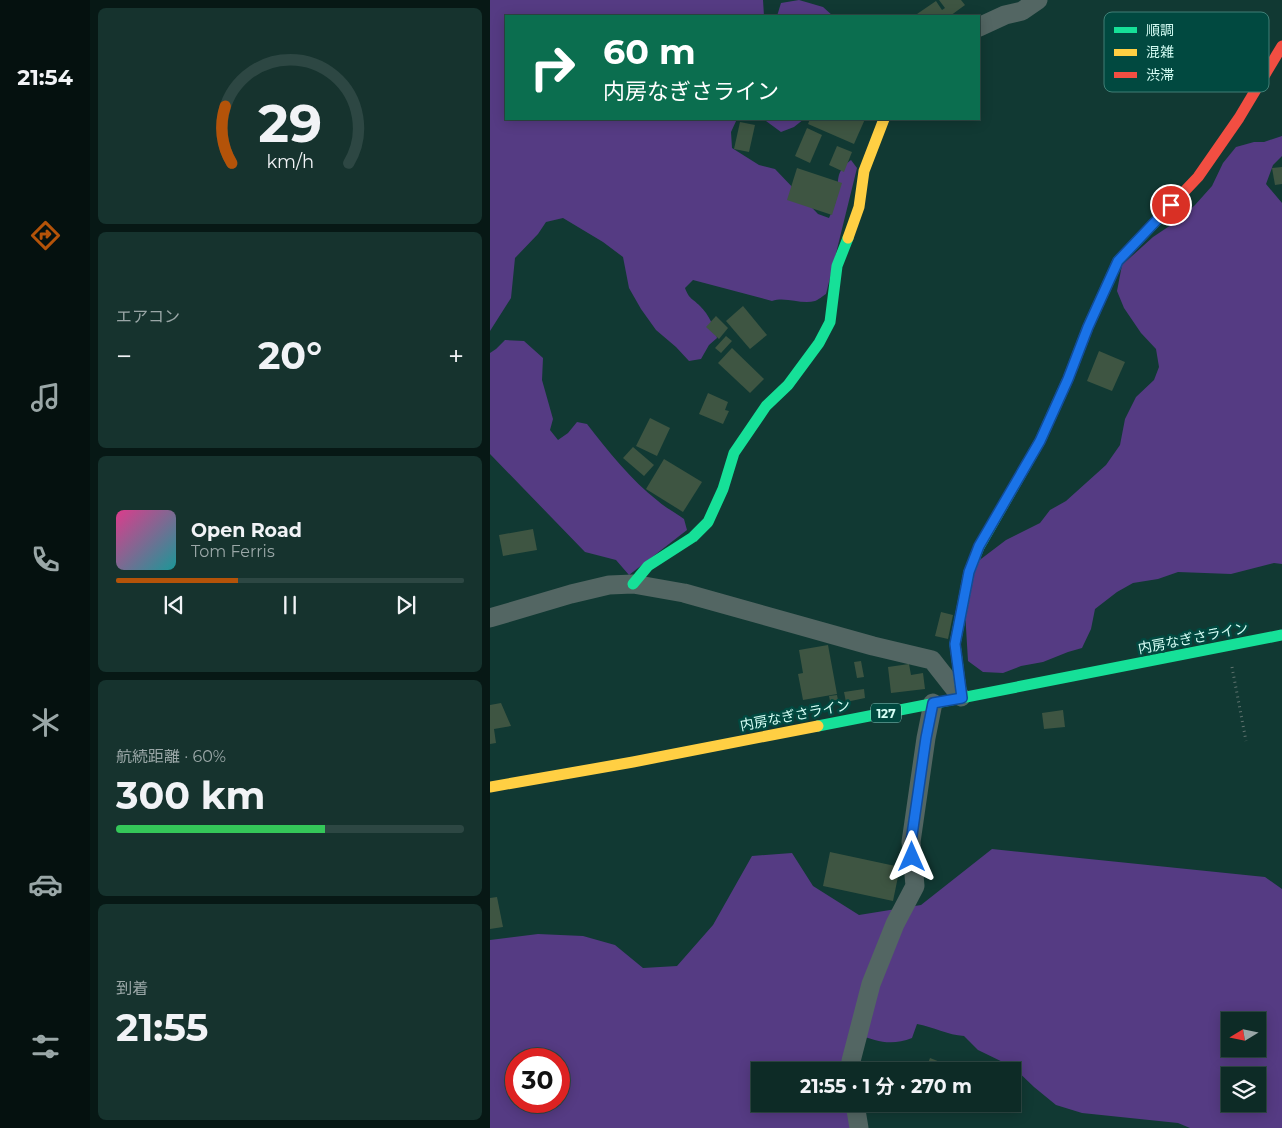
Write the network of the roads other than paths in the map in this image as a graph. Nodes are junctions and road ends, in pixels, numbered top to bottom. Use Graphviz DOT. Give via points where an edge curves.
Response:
graph roads {
  1 [pos="1038,0"];
  2 [pos="980,28"];
  3 [pos="1282,46"];
  4 [pos="1269,67"];
  5 [pos="1254,92"];
  6 [pos="884,120"];
  7 [pos="633,584"];
  8 [pos="490,618"];
  9 [pos="1282,635"];
  10 [pos="962,698"];
  11 [pos="933,703"];
  12 [pos="490,787"];
  13 [pos="851,1062"];
  14 [pos="856,1112"];
  15 [pos="859,1128"];
  1 -- 2 [label="street" via="1022,11"];
  3 -- 4 [label="main road"];
  5 -- 10 [label="main road" via="1198,177 1118,261 1040,441 979,546 969,572 955,644"];
  6 -- 7 [label="main road" via="864,171 859,207 837,266 830,322 819,343 788,385 766,406 734,453 708,522 693,537 648,566"];
  7 -- 8 [label="street" via="600,587"];
  7 -- 10 [label="street" via="684,593 932,660"];
  9 -- 10 [label="main road, 内房なぎさライン / 127"];
  10 -- 11 [label="main road, 内房なぎさライン / 127"];
  11 -- 12 [label="main road, 内房なぎさライン / 127"];
  11 -- 13 [label="street" via="911,842 914,886 871,984"];
  14 -- 15 [label="street"];
}
